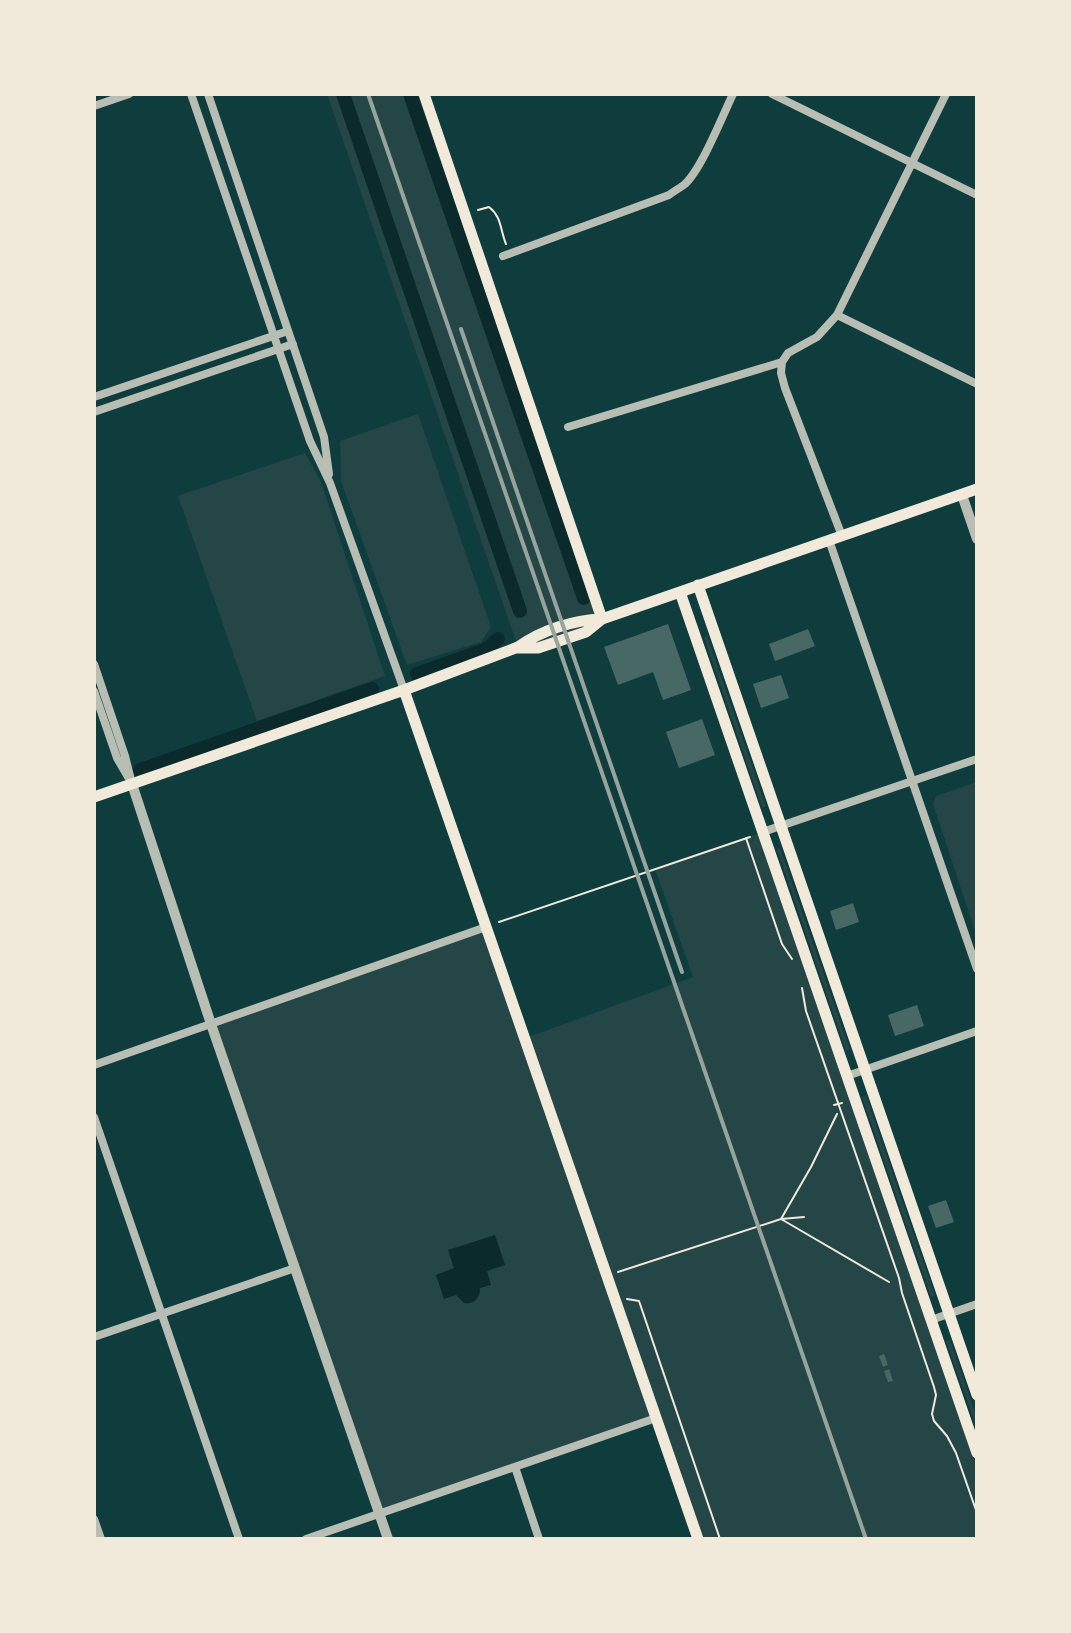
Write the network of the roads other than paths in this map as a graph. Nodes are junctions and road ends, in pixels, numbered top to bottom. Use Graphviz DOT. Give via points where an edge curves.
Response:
graph roads {
  1 [pos="129,94"];
  2 [pos="191,94"];
  3 [pos="208,94"];
  4 [pos="424,94"];
  5 [pos="733,94"];
  6 [pos="772,94"];
  7 [pos="946,94"];
  8 [pos="94,106"];
  9 [pos="912,163"];
  10 [pos="977,195"];
  11 [pos="503,256"];
  12 [pos="837,315"];
  13 [pos="288,331"];
  14 [pos="273,335"];
  15 [pos="293,344"];
  16 [pos="278,349"];
  17 [pos="782,362"];
  18 [pos="977,384"];
  19 [pos="94,397"];
  20 [pos="94,412"];
  21 [pos="568,427"];
  22 [pos="324,437"];
  23 [pos="310,441"];
  24 [pos="330,483"];
  25 [pos="977,489"];
  26 [pos="962,495"];
  27 [pos="842,536"];
  28 [pos="977,539"];
  29 [pos="829,540"];
  30 [pos="698,585"];
  31 [pos="680,592"];
  32 [pos="602,619"];
  33 [pos="94,664"];
  34 [pos="404,690"];
  35 [pos="94,691"];
  36 [pos="977,759"];
  37 [pos="912,781"];
  38 [pos="132,784"];
  39 [pos="94,797"];
  40 [pos="781,826"];
  41 [pos="763,832"];
  42 [pos="486,927"];
  43 [pos="977,969"];
  44 [pos="211,1024"];
  45 [pos="977,1031"];
  46 [pos="94,1065"];
  47 [pos="865,1070"];
  48 [pos="847,1076"];
  49 [pos="94,1117"];
  50 [pos="295,1268"];
  51 [pos="977,1304"];
  52 [pos="162,1314"];
  53 [pos="949,1314"];
  54 [pos="931,1320"];
  55 [pos="94,1337"];
  56 [pos="977,1395"];
  57 [pos="656,1418"];
  58 [pos="977,1453"];
  59 [pos="515,1467"];
  60 [pos="379,1514"];
  61 [pos="94,1519"];
  62 [pos="101,1539"];
  63 [pos="239,1539"];
  64 [pos="306,1539"];
  65 [pos="388,1539"];
  66 [pos="539,1539"];
  67 [pos="698,1539"];
  1 -- 8 [label="street"];
  2 -- 14 [label="street"];
  3 -- 13 [label="street"];
  4 -- 32 [label="main road"];
  5 -- 11 [label="street" via="698,166 678,189"];
  6 -- 9 [label="street"];
  7 -- 9 [label="street"];
  9 -- 10 [label="street"];
  9 -- 12 [label="street"];
  12 -- 17 [label="street"];
  12 -- 18 [label="street"];
  13 -- 14 [label="street"];
  13 -- 15 [label="street"];
  14 -- 16 [label="street"];
  14 -- 19 [label="street"];
  15 -- 16 [label="street"];
  15 -- 22 [label="street"];
  16 -- 20 [label="street"];
  16 -- 23 [label="street"];
  17 -- 21 [label="street"];
  17 -- 27 [label="street" via="785,388"];
  22 -- 23 [label="street"];
  22 -- 24 [label="street"];
  23 -- 24 [label="street"];
  24 -- 34 [label="street"];
  25 -- 26 [label="main road"];
  26 -- 27 [label="main road"];
  26 -- 28 [label="street"];
  27 -- 29 [label="main road"];
  29 -- 30 [label="main road"];
  29 -- 37 [label="street"];
  30 -- 31 [label="main road"];
  30 -- 40 [label="main road"];
  31 -- 32 [label="main road"];
  31 -- 41 [label="main road"];
  32 -- 34 [label="main road" via="586,632 554,636 538,648 518,647"];
  33 -- 38 [label="street"];
  34 -- 38 [label="main road"];
  34 -- 42 [label="main road"];
  35 -- 38 [label="street" via="117,758"];
  36 -- 37 [label="street"];
  37 -- 40 [label="street"];
  37 -- 43 [label="street"];
  38 -- 39 [label="main road"];
  38 -- 44 [label="street"];
  40 -- 41 [label="street"];
  40 -- 47 [label="main road"];
  41 -- 48 [label="main road"];
  42 -- 44 [label="street"];
  42 -- 57 [label="main road"];
  44 -- 46 [label="street"];
  44 -- 50 [label="street"];
  45 -- 47 [label="street"];
  47 -- 48 [label="street"];
  47 -- 53 [label="main road"];
  48 -- 54 [label="main road"];
  49 -- 52 [label="street"];
  50 -- 52 [label="street"];
  50 -- 60 [label="street"];
  51 -- 53 [label="street"];
  52 -- 55 [label="street"];
  52 -- 63 [label="street"];
  53 -- 54 [label="street"];
  53 -- 56 [label="main road"];
  54 -- 58 [label="main road"];
  57 -- 59 [label="street"];
  57 -- 67 [label="main road"];
  59 -- 60 [label="street"];
  59 -- 66 [label="street"];
  60 -- 64 [label="street"];
  60 -- 65 [label="street"];
  61 -- 62 [label="street"];
}
